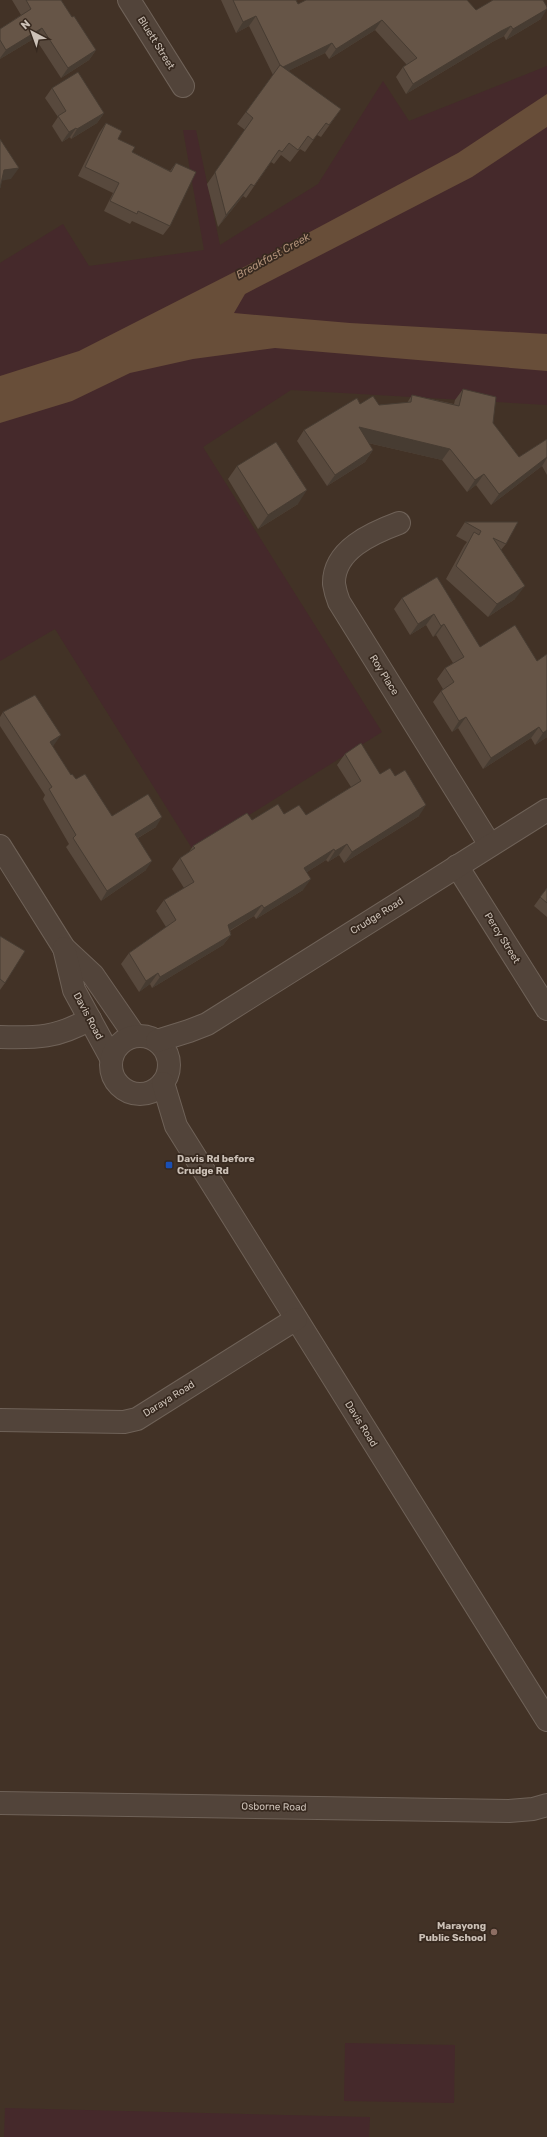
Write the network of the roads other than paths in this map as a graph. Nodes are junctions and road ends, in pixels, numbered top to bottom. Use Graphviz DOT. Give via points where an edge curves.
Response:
graph roads {
  1 [pos="129,0"];
  2 [pos="183,86"];
  3 [pos="399,523"];
  4 [pos="547,810"];
  5 [pos="490,845"];
  6 [pos="0,846"];
  7 [pos="457,866"];
  8 [pos="64,948"];
  9 [pos="547,1010"];
  10 [pos="90,1019"];
  11 [pos="207,1024"];
  12 [pos="135,1036"];
  13 [pos="0,1037"];
  14 [pos="157,1041"];
  15 [pos="111,1058"];
  16 [pos="166,1074"];
  17 [pos="136,1094"];
  18 [pos="176,1126"];
  19 [pos="296,1319"];
  20 [pos="0,1420"];
  21 [pos="547,1720"];
  22 [pos="0,1802"];
  23 [pos="547,1804"];
  1 -- 2 [label="street, Bluett Street"];
  3 -- 5 [label="street, Roy Place" via="363,539 345,554 337,569 334,584 339,602"];
  4 -- 5 [label="street, Crudge Road"];
  5 -- 7 [label="street, Crudge Road"];
  6 -- 8 [label="street, Davis Road"];
  7 -- 9 [label="street, Percy Street"];
  7 -- 11 [label="street, Crudge Road"];
  8 -- 10 [label="street, Davis Road" via="74,990"];
  8 -- 12 [label="street, Davis Road" via="93,975"];
  10 -- 13 [label="street" via="54,1035 34,1038"];
  10 -- 15 [label="street, Davis Road"];
  11 -- 14 [label="street, Crudge Road"];
  11 -- 16 [label="street, Crudge Road"];
  12 -- 14 [label="street"];
  12 -- 15 [label="street" via="122,1042"];
  14 -- 16 [label="street" via="166,1052"];
  15 -- 17 [label="street" via="112,1072 119,1086"];
  16 -- 17 [label="street" via="156,1090"];
  16 -- 18 [label="street, Davis Road"];
  17 -- 18 [label="street, Davis Road"];
  18 -- 19 [label="street, Davis Road"];
  19 -- 20 [label="street, Daraya Road" via="137,1419 124,1422"];
  19 -- 21 [label="street, Davis Road"];
  22 -- 23 [label="street, Osborne Road" via="509,1811 533,1810"];
}
